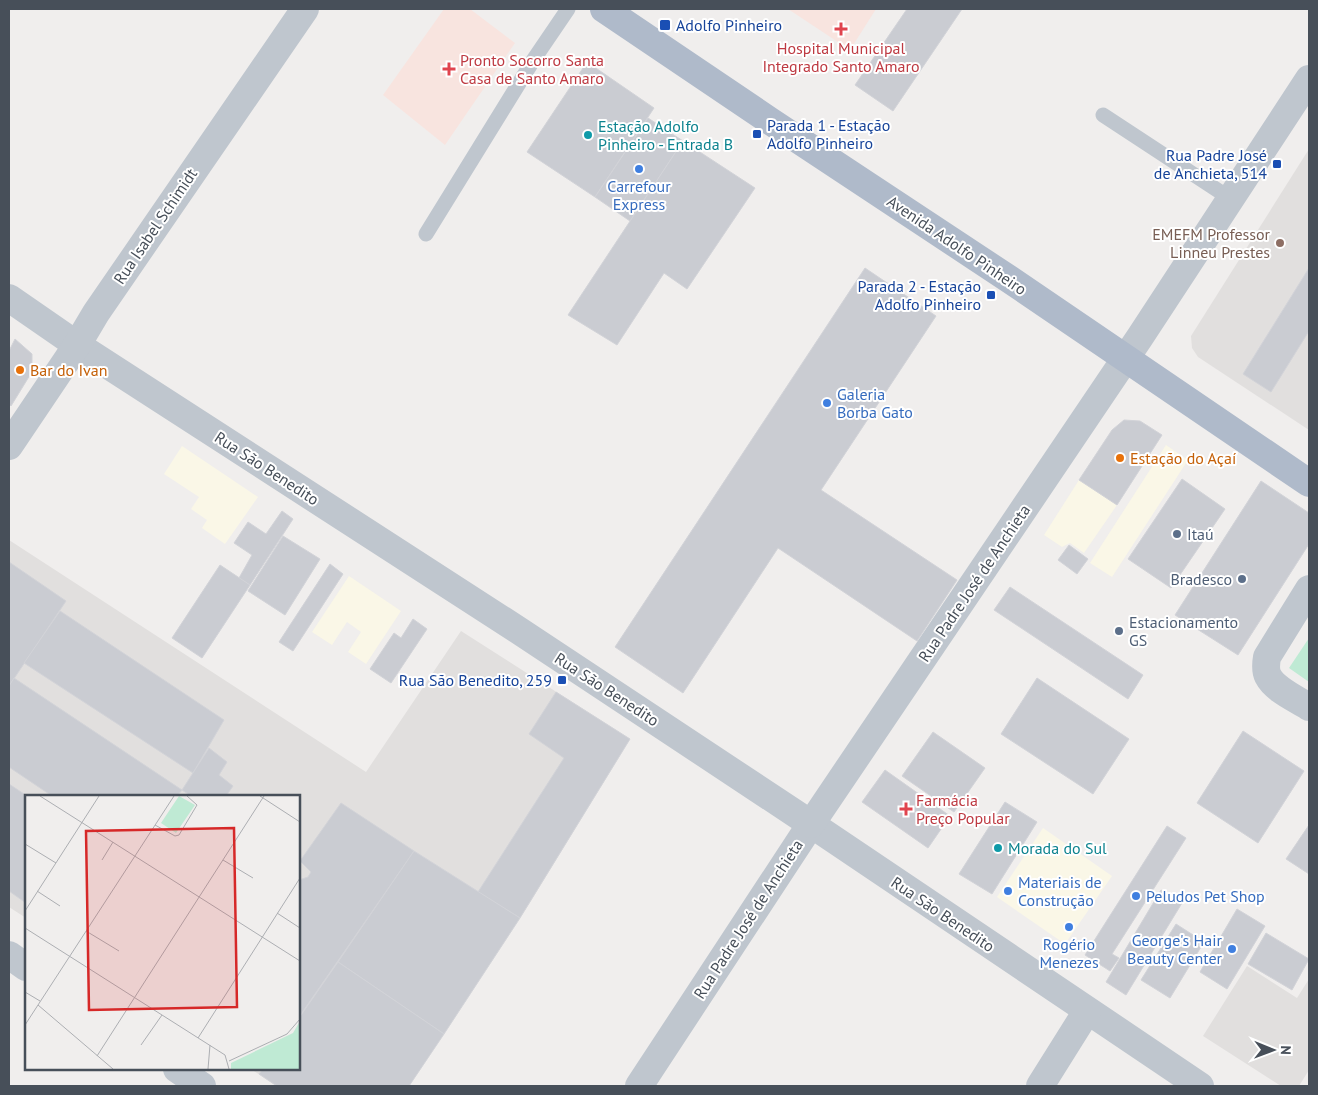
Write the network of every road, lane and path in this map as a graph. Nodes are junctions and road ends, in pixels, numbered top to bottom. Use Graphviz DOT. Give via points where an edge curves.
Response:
graph roads {
  1 [pos="304,9"];
  2 [pos="568,9"];
  3 [pos="604,9"];
  4 [pos="1309,79"];
  5 [pos="1103,115"];
  6 [pos="1231,199"];
  7 [pos="426,234"];
  8 [pos="9,298"];
  9 [pos="77,345"];
  10 [pos="1125,358"];
  11 [pos="9,446"];
  12 [pos="1309,483"];
  13 [pos="1309,589"];
  14 [pos="1309,707"];
  15 [pos="811,824"];
  16 [pos="9,955"];
  17 [pos="25,966"];
  18 [pos="1087,1011"];
  19 [pos="178,1070"];
  20 [pos="202,1086"];
  21 [pos="639,1086"];
  22 [pos="1040,1086"];
  23 [pos="1200,1086"];
  1 -- 9 [label="street, Rua Isabel Schimidt"];
  2 -- 7 [label="lane"];
  3 -- 10 [label="main road, Avenida Adolfo Pinheiro"];
  4 -- 6 [label="street, Rua Padre José de Anchieta"];
  5 -- 6 [label="lane"];
  6 -- 10 [label="street, Rua Padre José de Anchieta"];
  8 -- 9 [label="street, Rua São Benedito"];
  9 -- 11 [label="street, Rua Isabel Schimidt"];
  9 -- 15 [label="street, Rua São Benedito"];
  10 -- 12 [label="main road, Avenida Adolfo Pinheiro"];
  10 -- 15 [label="street, Rua Padre José de Anchieta"];
  13 -- 14 [label="street" via="1267,657 1266,668 1276,686"];
  15 -- 18 [label="street, Rua São Benedito"];
  15 -- 21 [label="street, Rua Padre José de Anchieta"];
  16 -- 17 [label="street"];
  18 -- 22 [label="street"];
  18 -- 23 [label="street, Rua São Benedito"];
  19 -- 20 [label="street"];
}
